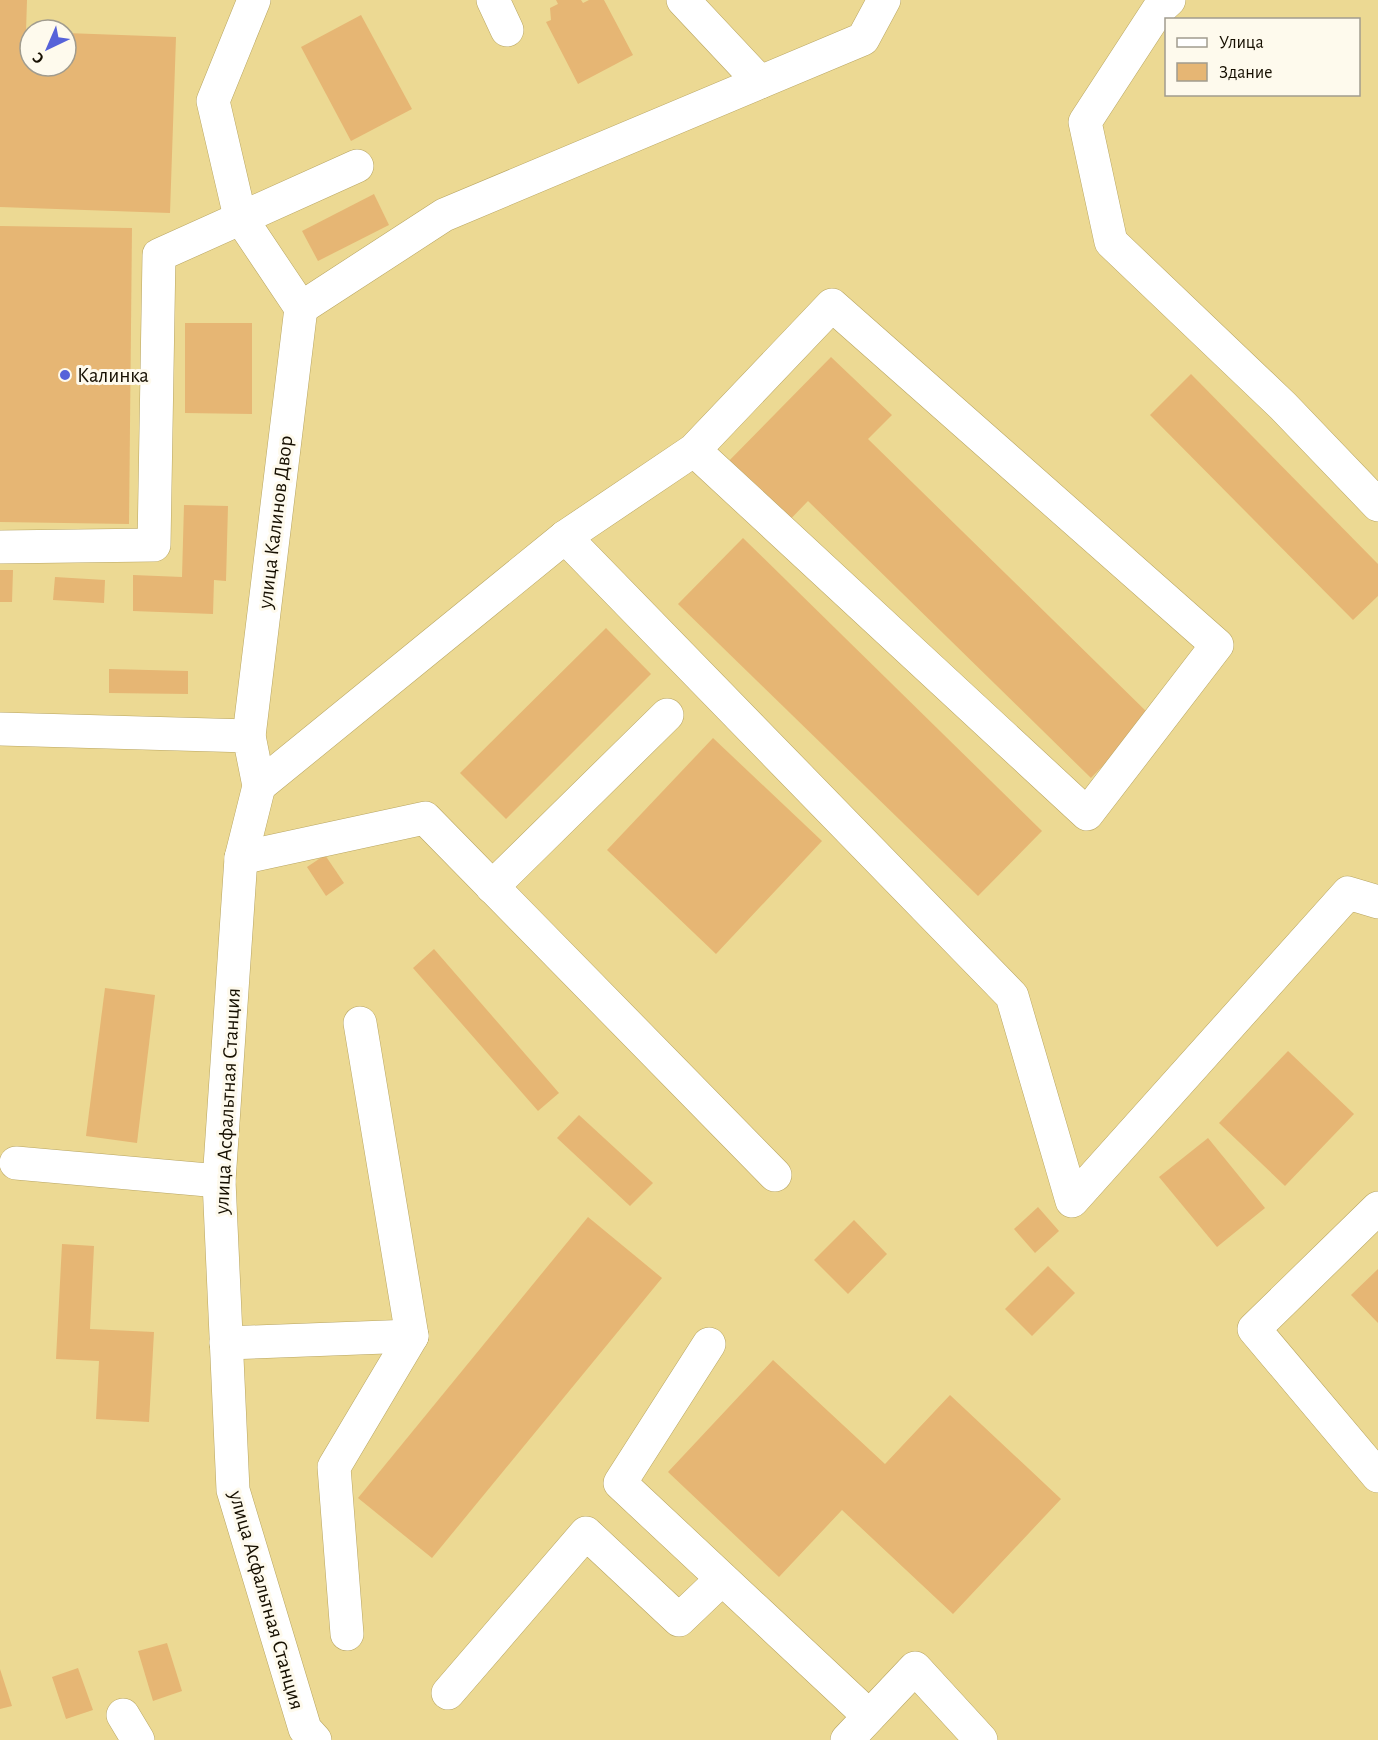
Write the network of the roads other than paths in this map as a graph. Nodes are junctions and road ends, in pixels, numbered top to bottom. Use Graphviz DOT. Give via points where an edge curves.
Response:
graph roads {
  1 [pos="254,0"];
  2 [pos="493,0"];
  3 [pos="683,0"];
  4 [pos="884,0"];
  5 [pos="1169,0"];
  6 [pos="507,30"];
  7 [pos="760,82"];
  8 [pos="357,166"];
  9 [pos="240,217"];
  10 [pos="301,308"];
  11 [pos="694,450"];
  12 [pos="1378,505"];
  13 [pos="565,537"];
  14 [pos="0,547"];
  15 [pos="667,715"];
  16 [pos="0,729"];
  17 [pos="249,736"];
  18 [pos="259,786"];
  19 [pos="241,858"];
  20 [pos="492,887"];
  21 [pos="1378,902"];
  22 [pos="360,1023"];
  23 [pos="16,1163"];
  24 [pos="775,1175"];
  25 [pos="219,1181"];
  26 [pos="1378,1208"];
  27 [pos="412,1336"];
  28 [pos="226,1343"];
  29 [pos="709,1344"];
  30 [pos="1378,1476"];
  31 [pos="722,1579"];
  32 [pos="348,1634"];
  33 [pos="448,1693"];
  34 [pos="869,1716"];
  35 [pos="315,1740"];
  36 [pos="847,1740"];
  37 [pos="981,1740"];
  1 -- 9 [label="street" via="213,101"];
  2 -- 6 [label="street"];
  3 -- 7 [label="street"];
  4 -- 7 [label="street" via="862,39"];
  5 -- 12 [label="street" via="1158,10 1084,122 1111,242 1283,406"];
  7 -- 10 [label="street" via="444,215"];
  8 -- 9 [label="street"];
  9 -- 10 [label="street"];
  9 -- 14 [label="street" via="159,255 154,545"];
  10 -- 17 [label="street, улица Калинов Двор"];
  11 -- 11 [label="street" via="832,305 1217,645 1088,814"];
  11 -- 13 [label="street"];
  13 -- 18 [label="street"];
  13 -- 21 [label="street" via="1012,996 1072,1201 1348,892"];
  15 -- 20 [label="street"];
  16 -- 17 [label="street"];
  17 -- 18 [label="street, улица Асфальтная Станция"];
  18 -- 19 [label="street, улица Асфальтная Станция"];
  19 -- 20 [label="street" via="425,818"];
  19 -- 25 [label="street, улица Асфальтная Станция"];
  20 -- 24 [label="street"];
  22 -- 27 [label="street"];
  23 -- 25 [label="street"];
  25 -- 28 [label="street, улица Асфальтная Станция"];
  26 -- 30 [label="street" via="1254,1329"];
  27 -- 28 [label="street"];
  27 -- 32 [label="street" via="334,1467"];
  28 -- 35 [label="street, улица Асфальтная Станция" via="233,1490 305,1729"];
  29 -- 31 [label="street" via="620,1483"];
  31 -- 33 [label="street" via="679,1620 586,1533"];
  31 -- 34 [label="street"];
  34 -- 36 [label="street"];
  34 -- 37 [label="street" via="915,1668"];
}
